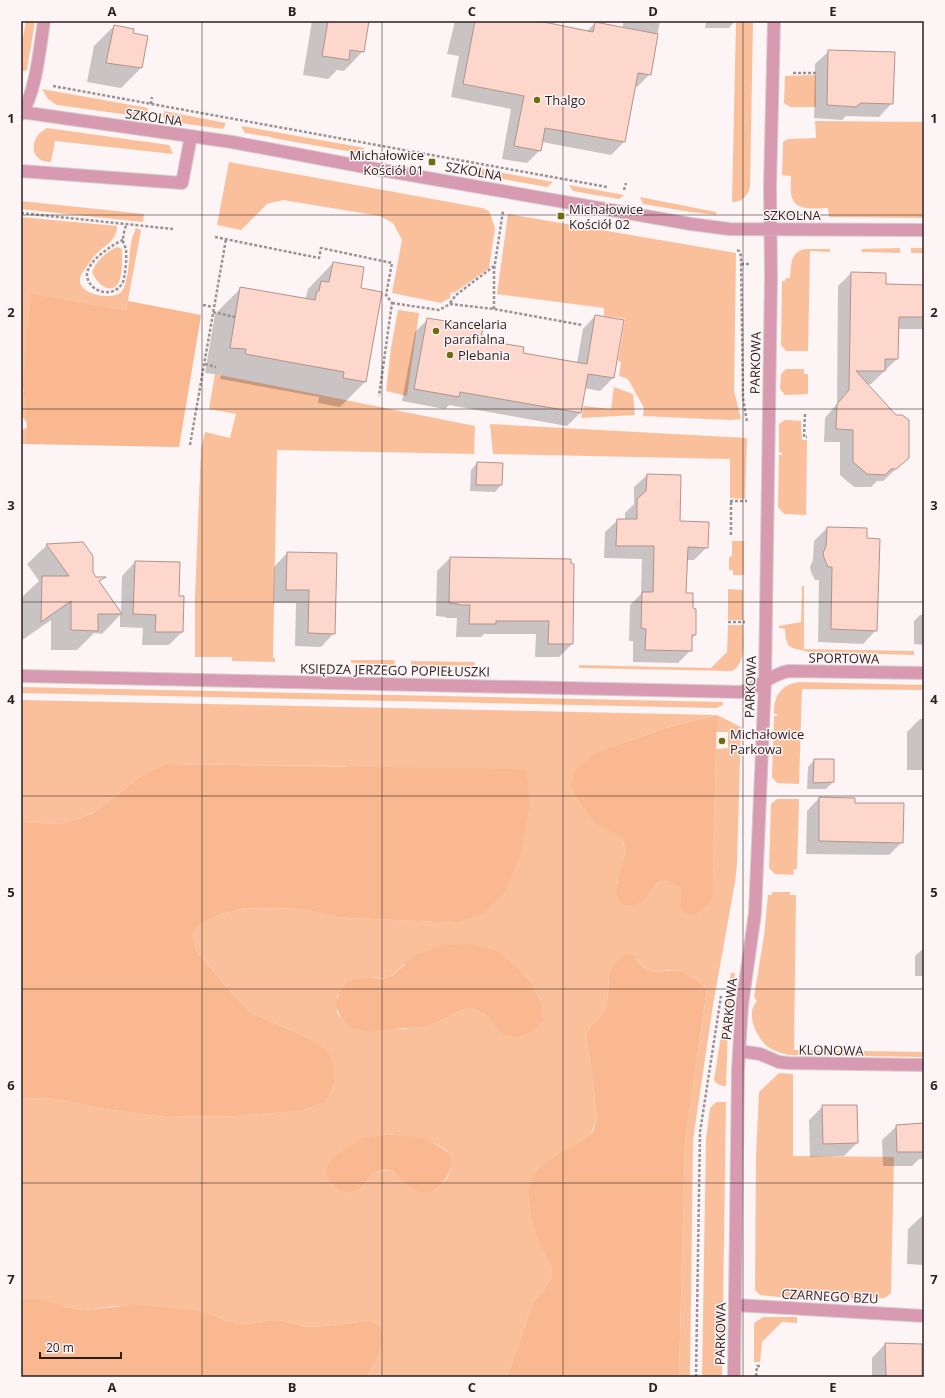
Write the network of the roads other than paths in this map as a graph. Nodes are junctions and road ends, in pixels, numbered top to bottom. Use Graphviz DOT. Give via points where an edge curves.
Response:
graph roads {
  1 [pos="44,21"];
  2 [pos="774,21"];
  3 [pos="22,113"];
  4 [pos="191,136"];
  5 [pos="21,171"];
  6 [pos="770,229"];
  7 [pos="924,230"];
  8 [pos="924,673"];
  9 [pos="21,676"];
  10 [pos="765,680"];
  11 [pos="739,1051"];
  12 [pos="924,1065"];
  13 [pos="735,1305"];
  14 [pos="924,1316"];
  15 [pos="734,1377"];
  1 -- 3 [label="street" via="33,82"];
  2 -- 6 [label="street, PARKOWA"];
  3 -- 4 [label="street, SZKOLNA"];
  4 -- 5 [label="street" via="182,183"];
  4 -- 6 [label="street, SZKOLNA" via="691,224 729,229"];
  6 -- 7 [label="street, SZKOLNA"];
  6 -- 10 [label="street, PARKOWA"];
  8 -- 10 [label="street, SPORTOWA" via="789,671"];
  9 -- 10 [label="street, KSIĘDZA JERZEGO POPIEŁUSZKI" via="740,692"];
  10 -- 11 [label="street, PARKOWA" via="755,913 744,985"];
  11 -- 12 [label="street, KLONOWA" via="760,1054 788,1063"];
  11 -- 13 [label="street, PARKOWA"];
  13 -- 14 [label="street, CZARNEGO BZU"];
  13 -- 15 [label="street, PARKOWA"];
}
